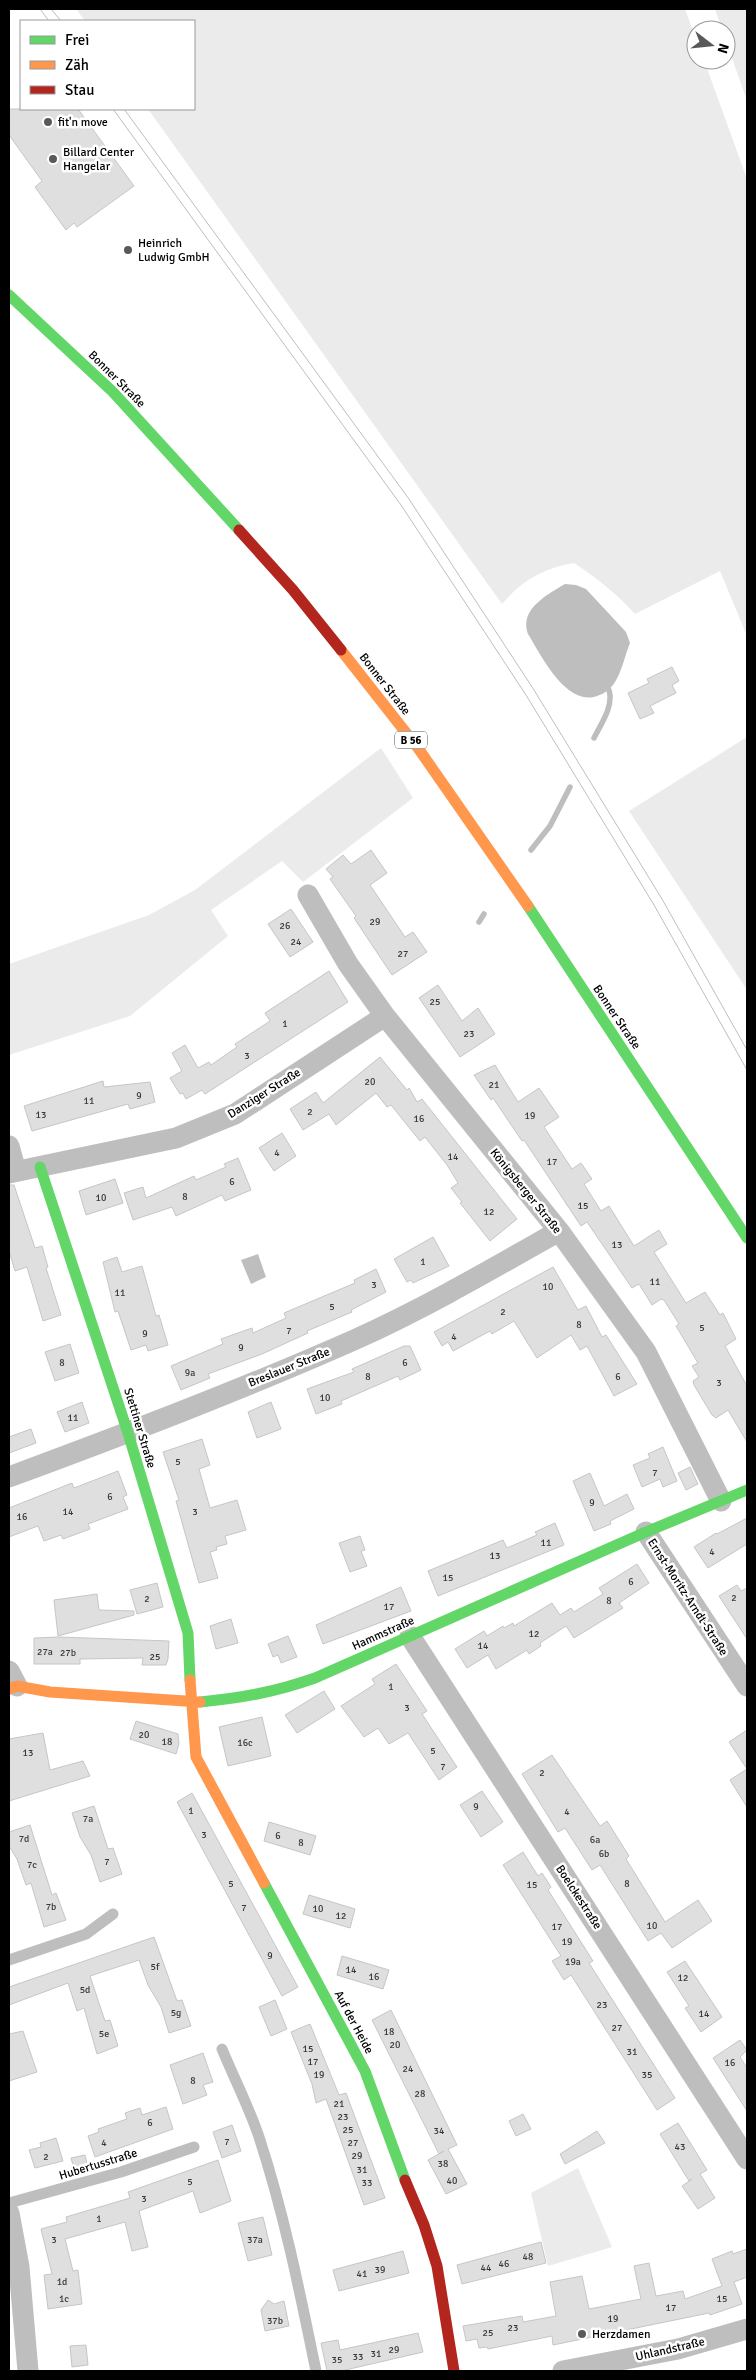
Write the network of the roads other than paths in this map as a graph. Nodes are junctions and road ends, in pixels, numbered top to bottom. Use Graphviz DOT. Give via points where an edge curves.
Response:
graph roads {
  1 [pos="9,295"];
  2 [pos="308,895"];
  3 [pos="385,1016"];
  4 [pos="9,1146"];
  5 [pos="40,1167"];
  6 [pos="12,1172"];
  7 [pos="559,1231"];
  8 [pos="747,1238"];
  9 [pos="128,1433"];
  10 [pos="9,1477"];
  11 [pos="747,1490"];
  12 [pos="721,1501"];
  13 [pos="646,1532"];
  14 [pos="410,1636"];
  15 [pos="12,1682"];
  16 [pos="747,1686"];
  17 [pos="191,1702"];
  18 [pos="113,1914"];
  19 [pos="9,1960"];
  20 [pos="222,2049"];
  21 [pos="194,2146"];
  22 [pos="747,2159"];
  23 [pos="9,2203"];
  24 [pos="9,2213"];
  25 [pos="14,2267"];
  26 [pos="747,2329"];
  27 [pos="28,2371"];
  28 [pos="316,2371"];
  29 [pos="454,2371"];
  30 [pos="563,2371"];
  1 -- 8 [label="street, Bonner Straße / B 56" via="112,392 293,590 418,748 506,874"];
  2 -- 3 [label="street, Königsberger Straße" via="348,964"];
  3 -- 5 [label="street, Danziger Straße" via="235,1114 176,1138"];
  3 -- 7 [label="street, Königsberger Straße"];
  4 -- 6 [label="street, Danziger Straße"];
  5 -- 6 [label="street, Danziger Straße"];
  5 -- 9 [label="street, Stettiner Straße"];
  7 -- 9 [label="street, Breslauer Straße" via="457,1289 355,1340"];
  7 -- 12 [label="street, Königsberger Straße" via="646,1352"];
  9 -- 10 [label="street, Breslauer Straße"];
  9 -- 17 [label="street, Stettiner Straße" via="188,1633"];
  11 -- 12 [label="street, Hammstraße"];
  12 -- 13 [label="street, Hammstraße"];
  13 -- 14 [label="street, Hammstraße"];
  13 -- 16 [label="street, Ernst-Moritz-Arndt-Straße"];
  14 -- 17 [label="street, Hammstraße" via="315,1678 277,1691 245,1698"];
  14 -- 22 [label="street, Boelckestraße"];
  15 -- 17 [label="street, Hammstraße" via="50,1692"];
  17 -- 29 [label="street, Auf der Heide" via="196,1757 364,2071 421,2219 438,2273"];
  18 -- 19 [label="lane" via="86,1934"];
  20 -- 28 [label="lane" via="258,2134 271,2176"];
  21 -- 23 [label="lane, Hubertusstraße" via="121,2172"];
  24 -- 25 [label="street"];
  25 -- 27 [label="street"];
  26 -- 30 [label="street, Uhlandstraße" via="678,2348"];
}
